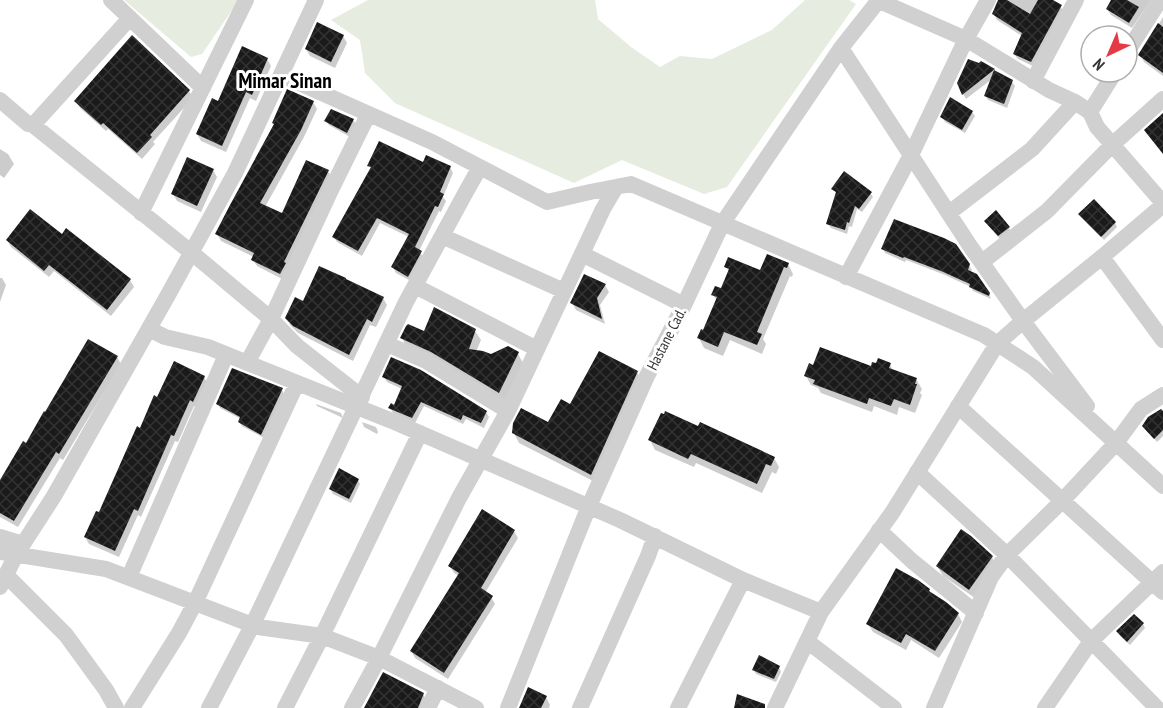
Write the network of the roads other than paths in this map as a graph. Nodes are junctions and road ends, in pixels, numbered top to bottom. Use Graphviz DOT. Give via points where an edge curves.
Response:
graph roads {
  1 [pos="111,0"];
  2 [pos="246,0"];
  3 [pos="316,0"];
  4 [pos="878,0"];
  5 [pos="988,0"];
  6 [pos="1076,0"];
  7 [pos="1160,0"];
  8 [pos="130,18"];
  9 [pos="1139,33"];
  10 [pos="966,39"];
  11 [pos="842,48"];
  12 [pos="281,75"];
  13 [pos="1033,81"];
  14 [pos="1108,84"];
  15 [pos="202,87"];
  16 [pos="1163,99"];
  17 [pos="0,100"];
  18 [pos="1075,102"];
  19 [pos="1090,112"];
  20 [pos="368,115"];
  21 [pos="33,124"];
  22 [pos="1113,144"];
  23 [pos="911,154"];
  24 [pos="480,168"];
  25 [pos="616,187"];
  26 [pos="1163,204"];
  27 [pos="141,213"];
  28 [pos="949,213"];
  29 [pos="722,224"];
  30 [pos="442,236"];
  31 [pos="192,252"];
  32 [pos="582,254"];
  33 [pos="1102,257"];
  34 [pos="982,262"];
  35 [pos="846,277"];
  36 [pos="415,286"];
  37 [pos="564,291"];
  38 [pos="684,305"];
  39 [pos="271,319"];
  40 [pos="1023,321"];
  41 [pos="149,328"];
  42 [pos="1163,340"];
  43 [pos="387,344"];
  44 [pos="997,344"];
  45 [pos="537,349"];
  46 [pos="226,355"];
  47 [pos="247,363"];
  48 [pos="297,383"];
  49 [pos="1163,394"];
  50 [pos="360,402"];
  51 [pos="958,406"];
  52 [pos="508,411"];
  53 [pos="420,434"];
  54 [pos="1114,441"];
  55 [pos="480,459"];
  56 [pos="917,472"];
  57 [pos="1162,483"];
  58 [pos="1062,501"];
  59 [pos="589,506"];
  60 [pos="879,530"];
  61 [pos="655,536"];
  62 [pos="7,547"];
  63 [pos="1007,555"];
  64 [pos="129,577"];
  65 [pos="743,580"];
  66 [pos="3,581"];
  67 [pos="1159,582"];
  68 [pos="195,603"];
  69 [pos="821,612"];
  70 [pos="976,613"];
  71 [pos="252,626"];
  72 [pos="322,636"];
  73 [pos="807,641"];
  74 [pos="1091,641"];
  75 [pos="379,658"];
  76 [pos="438,688"];
  77 [pos="1156,704"];
  78 [pos="892,707"];
  79 [pos="117,708"];
  80 [pos="132,708"];
  81 [pos="209,708"];
  82 [pos="285,708"];
  83 [pos="352,708"];
  84 [pos="428,708"];
  85 [pos="477,708"];
  86 [pos="508,708"];
  87 [pos="580,708"];
  88 [pos="678,708"];
  89 [pos="775,708"];
  90 [pos="934,708"];
  91 [pos="1046,708"];
  1 -- 8 [label="street"];
  2 -- 15 [label="street"];
  3 -- 12 [label="street"];
  4 -- 10 [label="street"];
  4 -- 11 [label="street, Hastane Cad."];
  5 -- 10 [label="street"];
  6 -- 13 [label="street"];
  7 -- 9 [label="street"];
  8 -- 15 [label="street"];
  8 -- 21 [label="street"];
  10 -- 13 [label="street"];
  10 -- 23 [label="street"];
  11 -- 23 [label="street"];
  11 -- 29 [label="street, Hastane Cad."];
  12 -- 20 [label="street"];
  12 -- 31 [label="street"];
  13 -- 18 [label="street"];
  14 -- 19 [label="street"];
  15 -- 27 [label="street"];
  16 -- 22 [label="street"];
  17 -- 21 [label="street"];
  18 -- 19 [label="street"];
  18 -- 28 [label="street" via="1032,149"];
  19 -- 22 [label="street" via="1097,127"];
  20 -- 24 [label="street"];
  20 -- 39 [label="street"];
  21 -- 27 [label="street"];
  22 -- 26 [label="street"];
  22 -- 34 [label="street" via="1047,211"];
  23 -- 28 [label="street"];
  23 -- 35 [label="street"];
  24 -- 25 [label="street" via="547,202"];
  24 -- 30 [label="street"];
  25 -- 29 [label="street" via="631,184"];
  25 -- 32 [label="street"];
  26 -- 33 [label="street"];
  27 -- 31 [label="street"];
  28 -- 34 [label="street"];
  29 -- 35 [label="street"];
  29 -- 38 [label="street, Hastane Cad."];
  30 -- 36 [label="street"];
  30 -- 37 [label="street"];
  31 -- 39 [label="street"];
  31 -- 41 [label="street"];
  32 -- 37 [label="street"];
  32 -- 38 [label="street"];
  33 -- 40 [label="street"];
  33 -- 42 [label="street"];
  34 -- 40 [label="street"];
  35 -- 44 [label="street"];
  36 -- 43 [label="street"];
  36 -- 45 [label="street"];
  37 -- 45 [label="street"];
  38 -- 59 [label="street, Hastane Cad." via="647,376"];
  39 -- 47 [label="street"];
  39 -- 50 [label="street"];
  40 -- 44 [label="street"];
  40 -- 54 [label="street"];
  41 -- 46 [label="street" via="165,337"];
  41 -- 62 [label="street" via="54,496"];
  43 -- 50 [label="street"];
  43 -- 52 [label="street" via="426,362"];
  44 -- 51 [label="street"];
  44 -- 54 [label="street" via="1033,368"];
  45 -- 52 [label="street"];
  46 -- 47 [label="street"];
  46 -- 64 [label="street"];
  47 -- 48 [label="street"];
  48 -- 50 [label="street"];
  48 -- 68 [label="street"];
  49 -- 54 [label="street" via="1141,409"];
  50 -- 53 [label="street"];
  50 -- 71 [label="street"];
  51 -- 56 [label="street"];
  51 -- 58 [label="street"];
  52 -- 55 [label="street"];
  53 -- 55 [label="street"];
  53 -- 72 [label="street"];
  54 -- 57 [label="street"];
  54 -- 58 [label="street"];
  55 -- 59 [label="street"];
  55 -- 75 [label="street"];
  56 -- 60 [label="street"];
  56 -- 63 [label="street"];
  58 -- 63 [label="street"];
  58 -- 67 [label="street"];
  59 -- 61 [label="street"];
  59 -- 86 [label="street, Hastane Cad."];
  60 -- 69 [label="street"];
  60 -- 70 [label="street"];
  61 -- 65 [label="street"];
  61 -- 87 [label="street"];
  62 -- 64 [label="street" via="106,568"];
  62 -- 66 [label="street"];
  63 -- 70 [label="street"];
  63 -- 74 [label="street"];
  64 -- 68 [label="street"];
  65 -- 69 [label="street"];
  65 -- 88 [label="street"];
  66 -- 79 [label="street" via="66,635"];
  67 -- 74 [label="street"];
  68 -- 71 [label="street"];
  68 -- 80 [label="street"];
  69 -- 73 [label="street"];
  70 -- 90 [label="street"];
  71 -- 72 [label="street"];
  71 -- 81 [label="street"];
  72 -- 75 [label="street"];
  72 -- 82 [label="street"];
  73 -- 78 [label="street"];
  73 -- 89 [label="street"];
  74 -- 77 [label="street"];
  74 -- 91 [label="street"];
  75 -- 76 [label="street"];
  75 -- 83 [label="street"];
  76 -- 84 [label="street"];
  76 -- 85 [label="street"];
}
